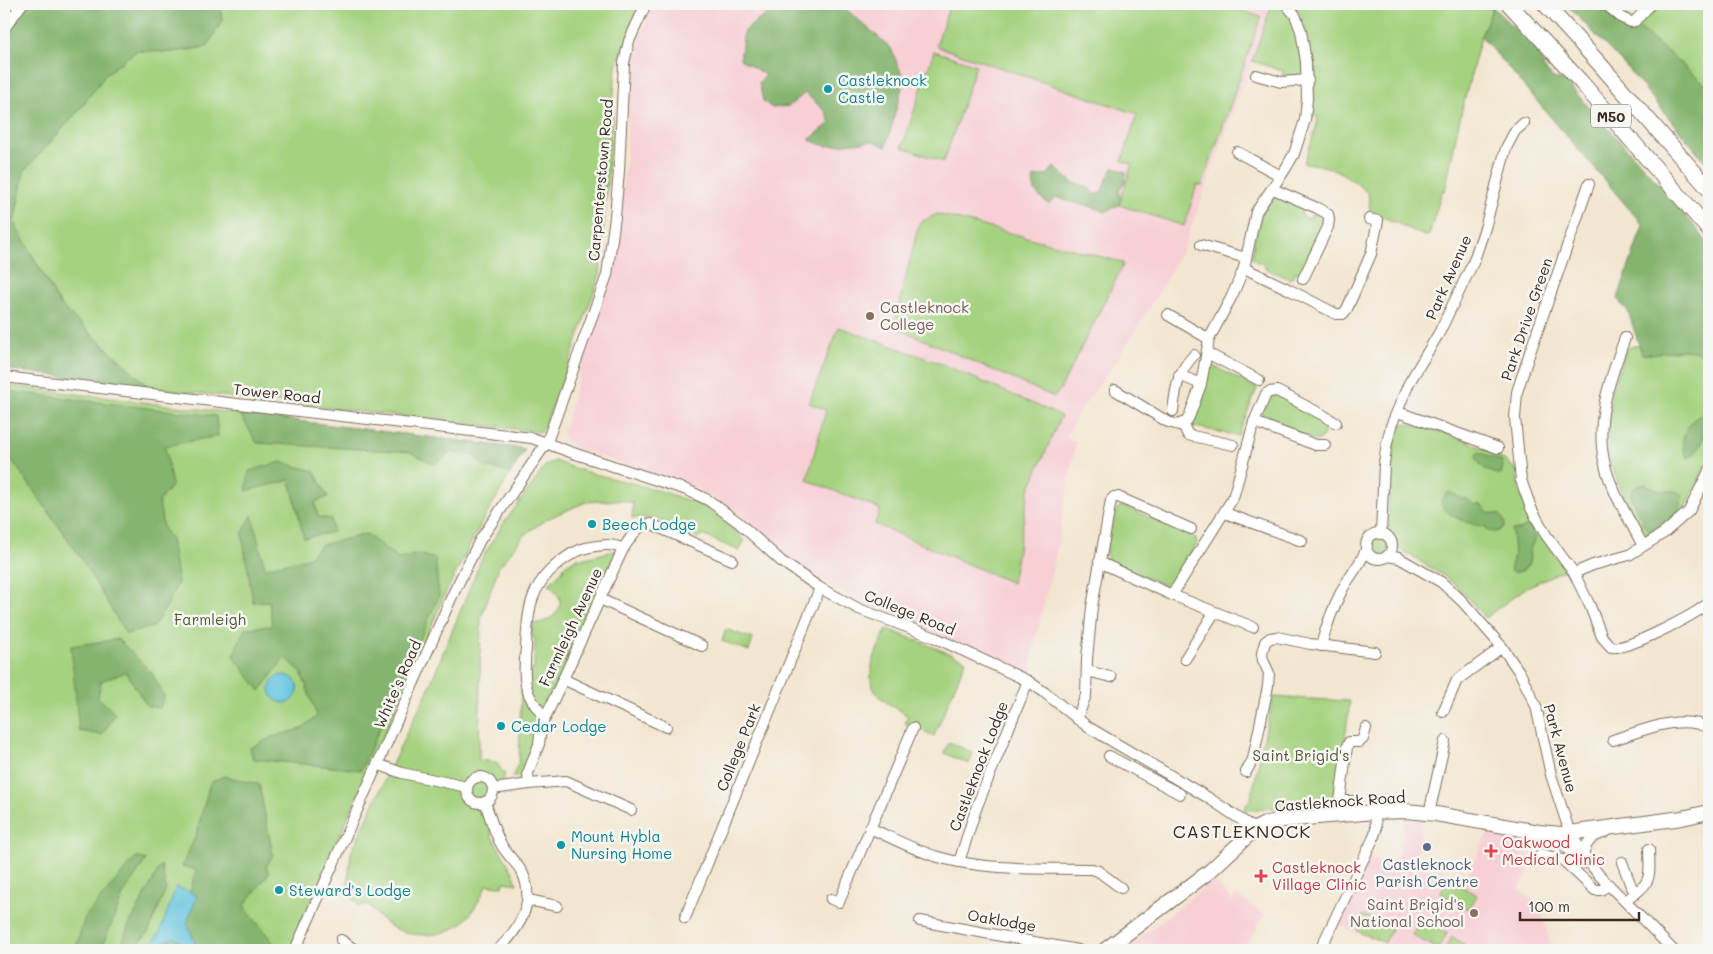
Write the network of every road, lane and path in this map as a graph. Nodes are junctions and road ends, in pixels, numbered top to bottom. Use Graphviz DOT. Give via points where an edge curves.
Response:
graph roads {
  1 [pos="22,4"];
  2 [pos="646,4"];
  3 [pos="1286,4"];
  4 [pos="1509,4"];
  5 [pos="1545,4"];
  6 [pos="1605,4"];
  7 [pos="1651,4"];
  8 [pos="4,30"];
  9 [pos="1256,75"];
  10 [pos="1308,80"];
  11 [pos="1524,123"];
  12 [pos="1236,152"];
  13 [pos="1281,176"];
  14 [pos="1589,184"];
  15 [pos="1273,189"];
  16 [pos="1709,189"];
  17 [pos="1369,219"];
  18 [pos="1709,230"];
  19 [pos="1201,245"];
  20 [pos="1245,263"];
  21 [pos="1303,279"];
  22 [pos="1168,316"];
  23 [pos="1625,338"];
  24 [pos="1209,339"];
  25 [pos="1207,353"];
  26 [pos="1194,355"];
  27 [pos="1180,375"];
  28 [pos="4,377"];
  29 [pos="1254,380"];
  30 [pos="1201,384"];
  31 [pos="1115,390"];
  32 [pos="1173,412"];
  33 [pos="1398,412"];
  34 [pos="1254,422"];
  35 [pos="1182,424"];
  36 [pos="1336,424"];
  37 [pos="547,442"];
  38 [pos="1233,445"];
  39 [pos="1325,445"];
  40 [pos="1498,448"];
  41 [pos="1709,471"];
  42 [pos="1225,513"];
  43 [pos="1191,529"];
  44 [pos="1381,534"];
  45 [pos="1302,541"];
  46 [pos="1366,546"];
  47 [pos="1643,546"];
  48 [pos="623,549"];
  49 [pos="1387,556"];
  50 [pos="732,560"];
  51 [pos="1099,562"];
  52 [pos="1574,573"];
  53 [pos="820,588"];
  54 [pos="1172,595"];
  55 [pos="600,599"];
  56 [pos="1709,603"];
  57 [pos="1214,613"];
  58 [pos="1253,627"];
  59 [pos="702,646"];
  60 [pos="1321,646"];
  61 [pos="1502,647"];
  62 [pos="1375,652"];
  63 [pos="1185,659"];
  64 [pos="1087,671"];
  65 [pos="1111,677"];
  66 [pos="562,679"];
  67 [pos="1028,681"];
  68 [pos="1443,712"];
  69 [pos="544,718"];
  70 [pos="1077,719"];
  71 [pos="666,727"];
  72 [pos="913,728"];
  73 [pos="1366,728"];
  74 [pos="1709,728"];
  75 [pos="1613,740"];
  76 [pos="1444,741"];
  77 [pos="1109,756"];
  78 [pos="378,764"];
  79 [pos="1160,770"];
  80 [pos="1246,772"];
  81 [pos="1155,780"];
  82 [pos="529,784"];
  83 [pos="467,787"];
  84 [pos="493,790"];
  85 [pos="1180,794"];
  86 [pos="1339,800"];
  87 [pos="1353,801"];
  88 [pos="486,802"];
  89 [pos="631,810"];
  90 [pos="1375,812"];
  91 [pos="1709,812"];
  92 [pos="1429,814"];
  93 [pos="1338,816"];
  94 [pos="1624,825"];
  95 [pos="870,828"];
  96 [pos="1254,829"];
  97 [pos="1548,833"];
  98 [pos="1570,833"];
  99 [pos="1649,848"];
  100 [pos="1541,854"];
  101 [pos="1583,854"];
  102 [pos="959,862"];
  103 [pos="1622,862"];
  104 [pos="1600,875"];
  105 [pos="1609,885"];
  106 [pos="1122,888"];
  107 [pos="1636,893"];
  108 [pos="831,899"];
  109 [pos="528,900"];
  110 [pos="1625,901"];
  111 [pos="557,906"];
  112 [pos="685,918"];
  113 [pos="920,921"];
  114 [pos="341,940"];
  115 [pos="295,950"];
  116 [pos="355,950"];
  117 [pos="498,950"];
  118 [pos="1078,950"];
  119 [pos="1105,950"];
  120 [pos="1320,950"];
  121 [pos="1671,950"];
  1 -- 8 [label="street"];
  2 -- 37 [label="street, Carpenterstown Road" via="629,41 624,63 619,171 606,275"];
  3 -- 10 [label="street" via="1295,15 1301,31"];
  4 -- 18 [label="highway, M50"];
  5 -- 16 [label="highway, M50"];
  6 -- 7 [label="street" via="1632,22"];
  9 -- 10 [label="street" via="1280,82"];
  10 -- 13 [label="street" via="1305,120 1294,154"];
  11 -- 33 [label="street, Park Avenue" via="1510,138 1506,148 1473,263 1439,333 1409,383"];
  12 -- 13 [label="street"];
  13 -- 15 [label="street"];
  14 -- 52 [label="street, Park Drive Green" via="1517,392 1515,418 1521,480 1531,508"];
  15 -- 20 [label="street" via="1256,212"];
  15 -- 21 [label="street" via="1328,214 1328,227"];
  17 -- 20 [label="street" via="1378,221 1371,254 1343,314 1336,314"];
  19 -- 20 [label="street"];
  20 -- 24 [label="street"];
  22 -- 24 [label="street"];
  23 -- 47 [label="street" via="1602,415 1602,446 1605,467 1616,494"];
  24 -- 25 [label="street"];
  25 -- 29 [label="street"];
  25 -- 30 [label="street"];
  26 -- 27 [label="street"];
  27 -- 30 [label="street"];
  27 -- 32 [label="street"];
  28 -- 37 [label="street, Tower Road"];
  30 -- 35 [label="street" via="1189,417"];
  31 -- 35 [label="street" via="1168,422"];
  33 -- 40 [label="street"];
  33 -- 44 [label="street, Park Avenue" via="1386,443"];
  34 -- 36 [label="street" via="1266,394 1277,391"];
  34 -- 39 [label="street" via="1316,445"];
  34 -- 42 [label="street" via="1237,489"];
  35 -- 38 [label="street" via="1188,435"];
  37 -- 53 [label="street, College Road" via="701,497 723,510 781,561"];
  37 -- 78 [label="street, White's Road" via="480,540"];
  41 -- 47 [label="street" via="1694,504 1684,516 1664,534"];
  42 -- 45 [label="street"];
  42 -- 54 [label="street"];
  43 -- 51 [label="street" via="1114,497"];
  44 -- 46 [label="street" via="1373,535"];
  44 -- 49 [label="street" via="1391,541 1392,550"];
  46 -- 49 [label="street" via="1375,558"];
  46 -- 60 [label="street" via="1365,554 1342,590"];
  47 -- 52 [label="street" via="1623,557"];
  48 -- 50 [label="street, Farmleigh Avenue" via="641,526 651,524"];
  48 -- 55 [label="street, Farmleigh Avenue"];
  48 -- 69 [label="street, Farmleigh Avenue" via="602,545 580,549 550,570 537,586 528,615 524,667 526,687"];
  49 -- 61 [label="street, Park Avenue" via="1399,558 1440,582 1462,601"];
  51 -- 54 [label="street"];
  51 -- 64 [label="street"];
  52 -- 56 [label="street, Park Drive Green" via="1603,638 1611,648 1622,647 1676,624"];
  53 -- 67 [label="street, College Road" via="859,609 936,638"];
  53 -- 112 [label="street, College Park"];
  54 -- 57 [label="street"];
  55 -- 59 [label="street"];
  55 -- 66 [label="street, Farmleigh Avenue"];
  57 -- 58 [label="street"];
  57 -- 63 [label="street"];
  60 -- 62 [label="street"];
  60 -- 80 [label="street" via="1277,637 1270,638 1263,647 1263,660 1269,674 1268,686 1252,759"];
  61 -- 68 [label="street" via="1457,680"];
  61 -- 98 [label="street, Park Avenue" via="1520,673 1536,706 1550,770"];
  64 -- 65 [label="street"];
  64 -- 70 [label="street" via="1086,695"];
  66 -- 69 [label="street, Farmleigh Avenue"];
  66 -- 71 [label="street"];
  67 -- 70 [label="street, College Road"];
  67 -- 102 [label="street, Castleknock Lodge" via="978,803"];
  69 -- 82 [label="street, Farmleigh Avenue" via="528,773"];
  70 -- 79 [label="street, College Road"];
  72 -- 95 [label="street"];
  73 -- 86 [label="street" via="1363,739 1348,744"];
  74 -- 75 [label="street" via="1695,723 1672,724"];
  76 -- 92 [label="street"];
  77 -- 81 [label="street"];
  78 -- 83 [label="street" via="402,773"];
  78 -- 115 [label="street, White's Road"];
  79 -- 81 [label="street"];
  79 -- 96 [label="street, College Road" via="1208,797"];
  81 -- 85 [label="street"];
  82 -- 84 [label="street"];
  82 -- 89 [label="street" via="566,781"];
  83 -- 84 [label="street" via="470,781 480,777 489,780"];
  83 -- 88 [label="street" via="471,800"];
  84 -- 88 [label="street"];
  86 -- 87 [label="street"];
  86 -- 93 [label="street"];
  88 -- 109 [label="street" via="498,840 522,874"];
  90 -- 92 [label="main road, Castleknock Road"];
  90 -- 93 [label="main road, Castleknock Road"];
  90 -- 120 [label="street" via="1374,839"];
  91 -- 94 [label="main road, Castleknock Road"];
  92 -- 97 [label="main road, Castleknock Road"];
  93 -- 96 [label="main road, Castleknock Road" via="1279,821"];
  94 -- 98 [label="main road, Castleknock Road"];
  94 -- 101 [label="street" via="1592,838"];
  95 -- 102 [label="street" via="937,857"];
  95 -- 108 [label="street" via="839,902"];
  96 -- 119 [label="main road, Castleknock Road" via="1210,870"];
  97 -- 98 [label="main road, Castleknock Road"];
  97 -- 104 [label="street"];
  98 -- 101 [label="street, Park Avenue"];
  99 -- 107 [label="street" via="1649,878"];
  100 -- 105 [label="street" via="1563,860 1596,890"];
  101 -- 104 [label="street, Park Avenue"];
  102 -- 106 [label="street" via="1032,870 1092,869"];
  103 -- 107 [label="street"];
  104 -- 105 [label="street"];
  105 -- 110 [label="street"];
  107 -- 110 [label="street"];
  109 -- 111 [label="street"];
  109 -- 117 [label="street" via="521,920"];
  110 -- 121 [label="street"];
  113 -- 118 [label="street, Oaklodge"];
  114 -- 116 [label="street"];
}
